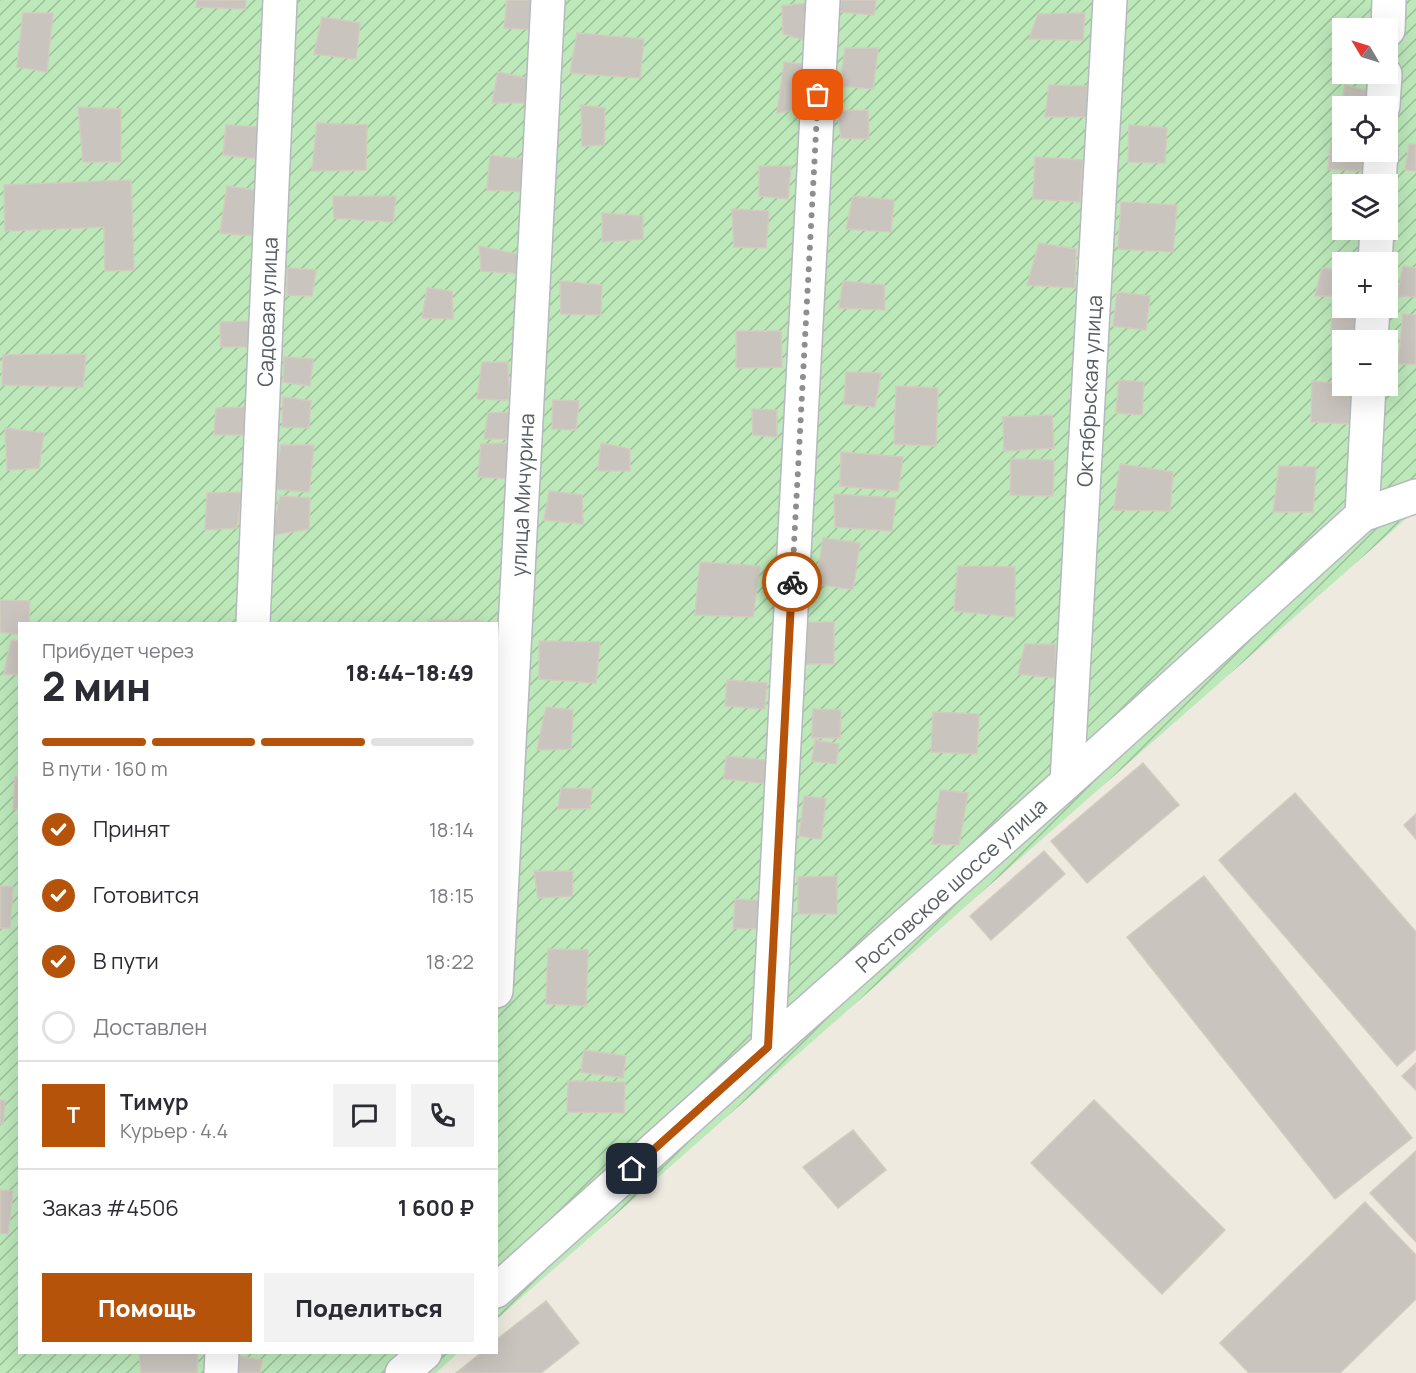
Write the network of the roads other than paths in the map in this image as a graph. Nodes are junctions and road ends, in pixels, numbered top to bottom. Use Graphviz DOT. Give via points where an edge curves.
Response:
graph roads {
  1 [pos="280,0"];
  2 [pos="548,0"];
  3 [pos="823,0"];
  4 [pos="1110,0"];
  5 [pos="1389,0"];
  6 [pos="1388,18"];
  7 [pos="1368,396"];
  8 [pos="1416,495"];
  9 [pos="1362,515"];
  10 [pos="253,622"];
  11 [pos="1067,782"];
  12 [pos="498,953"];
  13 [pos="768,1047"];
  14 [pos="498,1289"];
  15 [pos="222,1354"];
  16 [pos="424,1354"];
  17 [pos="221,1373"];
  18 [pos="402,1373"];
  1 -- 10 [label="street, Садовая улица"];
  2 -- 12 [label="street, улица Мичурина"];
  3 -- 13 [label="street"];
  4 -- 11 [label="street, Октябрьская улица"];
  5 -- 6 [label="street"];
  7 -- 9 [label="street"];
  8 -- 9 [label="street, Ростовское шоссе улица"];
  9 -- 11 [label="street, Ростовское шоссе улица"];
  11 -- 13 [label="street, Ростовское шоссе улица"];
  13 -- 14 [label="street, Ростовское шоссе улица"];
  15 -- 17 [label="street"];
  16 -- 18 [label="street"];
}
